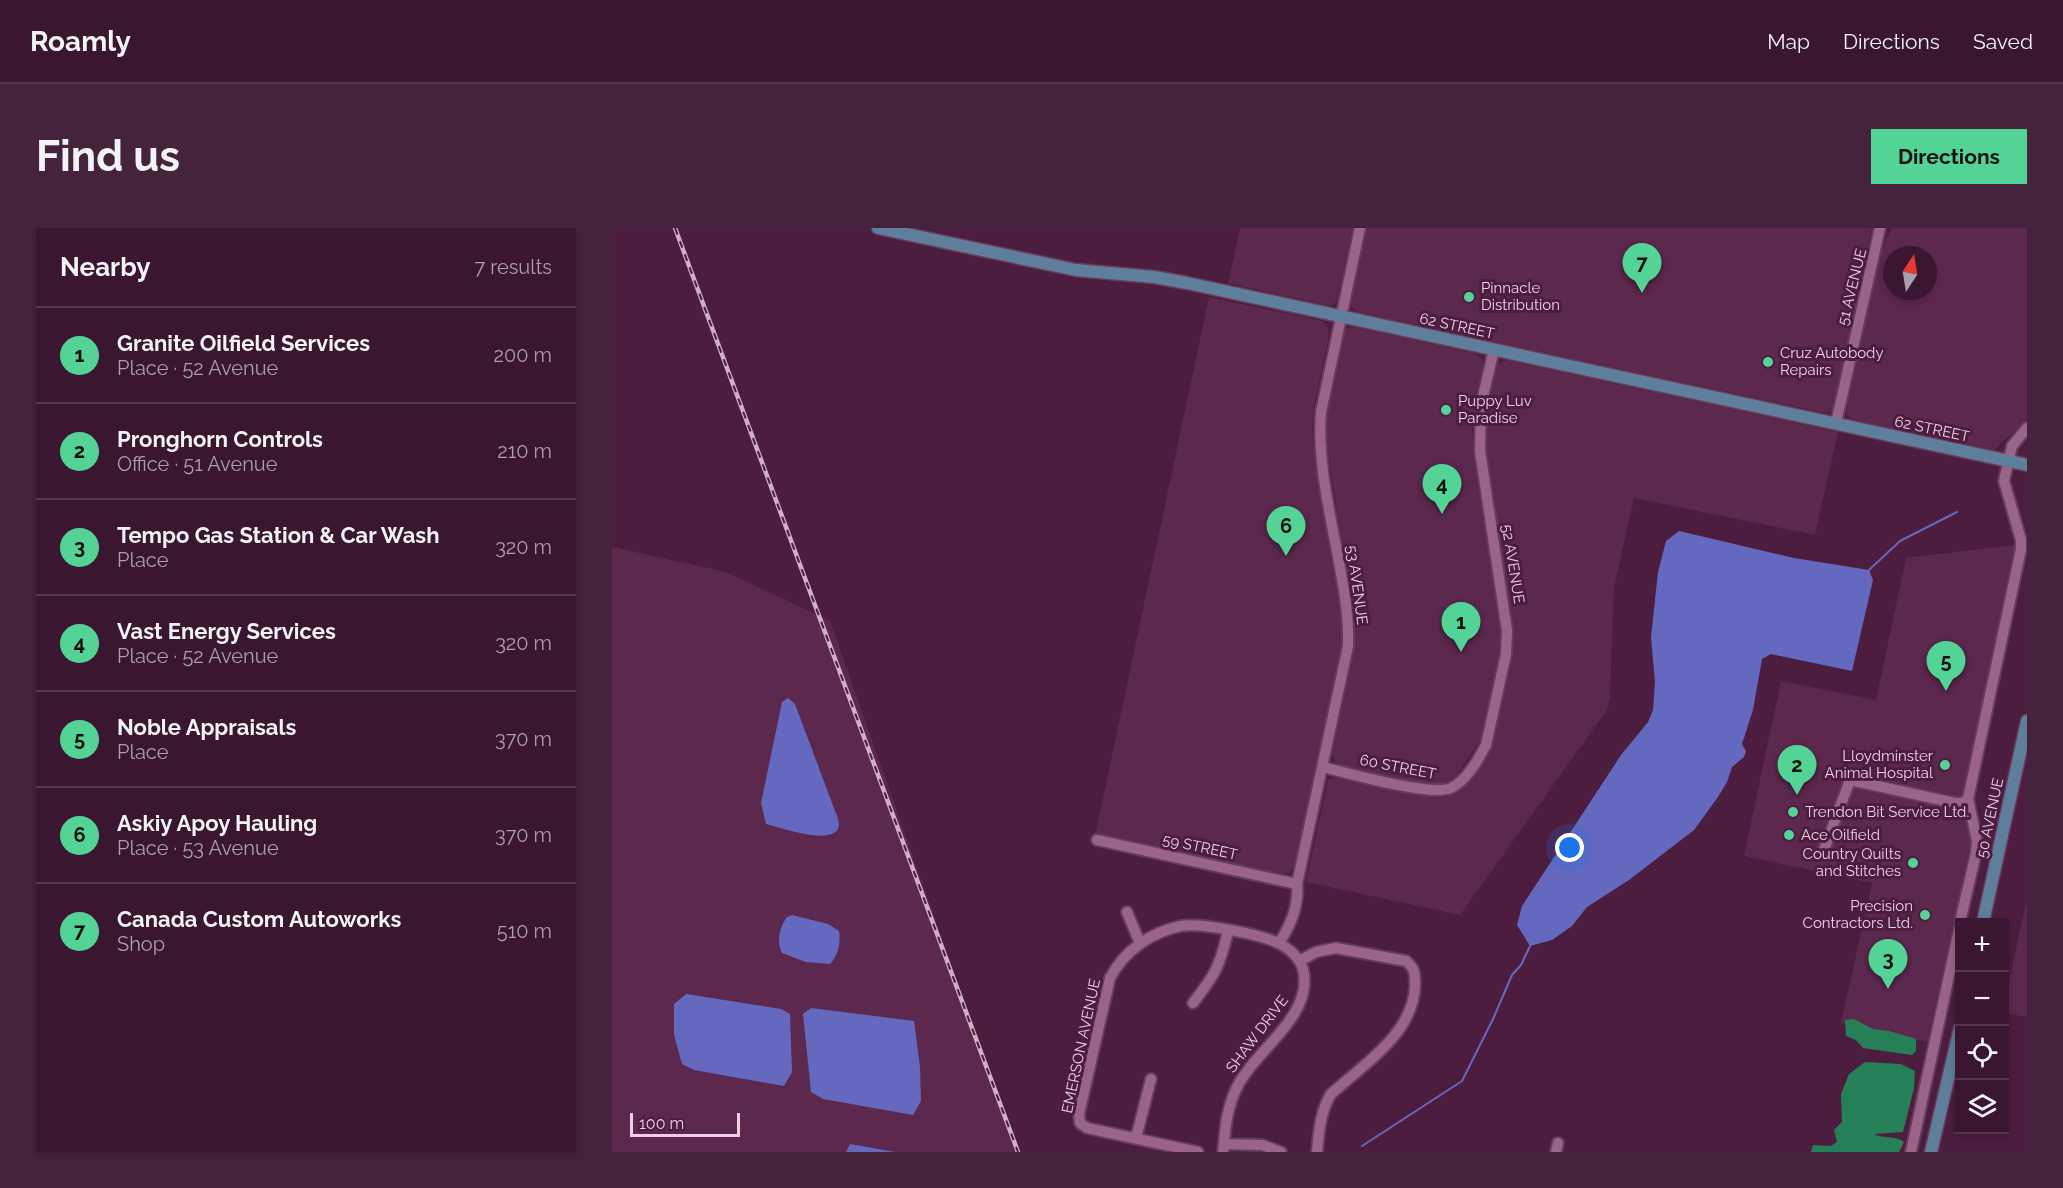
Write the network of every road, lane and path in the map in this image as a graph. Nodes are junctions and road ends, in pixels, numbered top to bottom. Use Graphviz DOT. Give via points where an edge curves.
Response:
graph roads {
  1 [pos="878,228"];
  2 [pos="1360,228"];
  3 [pos="1880,228"];
  4 [pos="1340,316"];
  5 [pos="1494,349"];
  6 [pos="1836,423"];
  7 [pos="2027,429"];
  8 [pos="2009,461"];
  9 [pos="2027,465"];
  10 [pos="2027,721"];
  11 [pos="1323,767"];
  12 [pos="1464,777"];
  13 [pos="1968,799"];
  14 [pos="1096,840"];
  15 [pos="1824,850"];
  16 [pos="1297,884"];
  17 [pos="1127,912"];
  18 [pos="1961,918"];
  19 [pos="1984,918"];
  20 [pos="1228,931"];
  21 [pos="1140,943"];
  22 [pos="1279,943"];
  23 [pos="1301,960"];
  24 [pos="1955,960"];
  25 [pos="1193,1004"];
  26 [pos="1955,1046"];
  27 [pos="1151,1079"];
  28 [pos="1136,1138"];
  29 [pos="1224,1148"];
  30 [pos="1198,1152"];
  31 [pos="1281,1152"];
  32 [pos="1317,1152"];
  33 [pos="1911,1152"];
  34 [pos="1931,1152"];
  1 -- 4 [label="main road, 62 STREET" via="1076,270 1187,283"];
  2 -- 4 [label="street, 53 AVENUE"];
  3 -- 6 [label="street, 51 AVENUE"];
  4 -- 5 [label="main road, 62 STREET"];
  4 -- 11 [label="street, 53 AVENUE" via="1319,435 1349,626"];
  5 -- 6 [label="main road, 62 STREET"];
  5 -- 12 [label="street, 52 AVENUE" via="1481,405 1480,452 1506,615 1506,654 1486,746"];
  6 -- 8 [label="main road, 62 STREET"];
  7 -- 8 [label="street" via="2012,446"];
  8 -- 9 [label="main road, 62 STREET"];
  8 -- 13 [label="street" via="2004,481 2022,549"];
  10 -- 19 [label="main road, 50 AVENUE"];
  11 -- 12 [label="street, 60 STREET" via="1439,790 1451,788"];
  11 -- 16 [label="street, 53 AVENUE"];
  13 -- 15 [label="street" via="1955,802 1850,780"];
  13 -- 18 [label="street" via="1977,841"];
  14 -- 16 [label="street, 59 STREET"];
  16 -- 22 [label="street, 53 AVENUE" via="1293,915"];
  17 -- 21 [label="street"];
  20 -- 21 [label="street" via="1182,925"];
  20 -- 22 [label="street"];
  20 -- 25 [label="street" via="1221,961"];
  21 -- 28 [label="street, EMERSON AVENUE" via="1125,955 1110,978 1079,1114 1080,1123 1087,1128"];
  22 -- 23 [label="street"];
  23 -- 29 [label="street, SHAW DRIVE" via="1305,990 1299,1006 1251,1065 1234,1093 1226,1119"];
  23 -- 32 [label="street" via="1336,948 1407,961 1415,974 1412,1002 1396,1034 1325,1103"];
  24 -- 33 [label="street"];
  26 -- 34 [label="main road"];
  27 -- 28 [label="street"];
  28 -- 30 [label="street"];
  29 -- 31 [label="street" via="1262,1145"];
}
